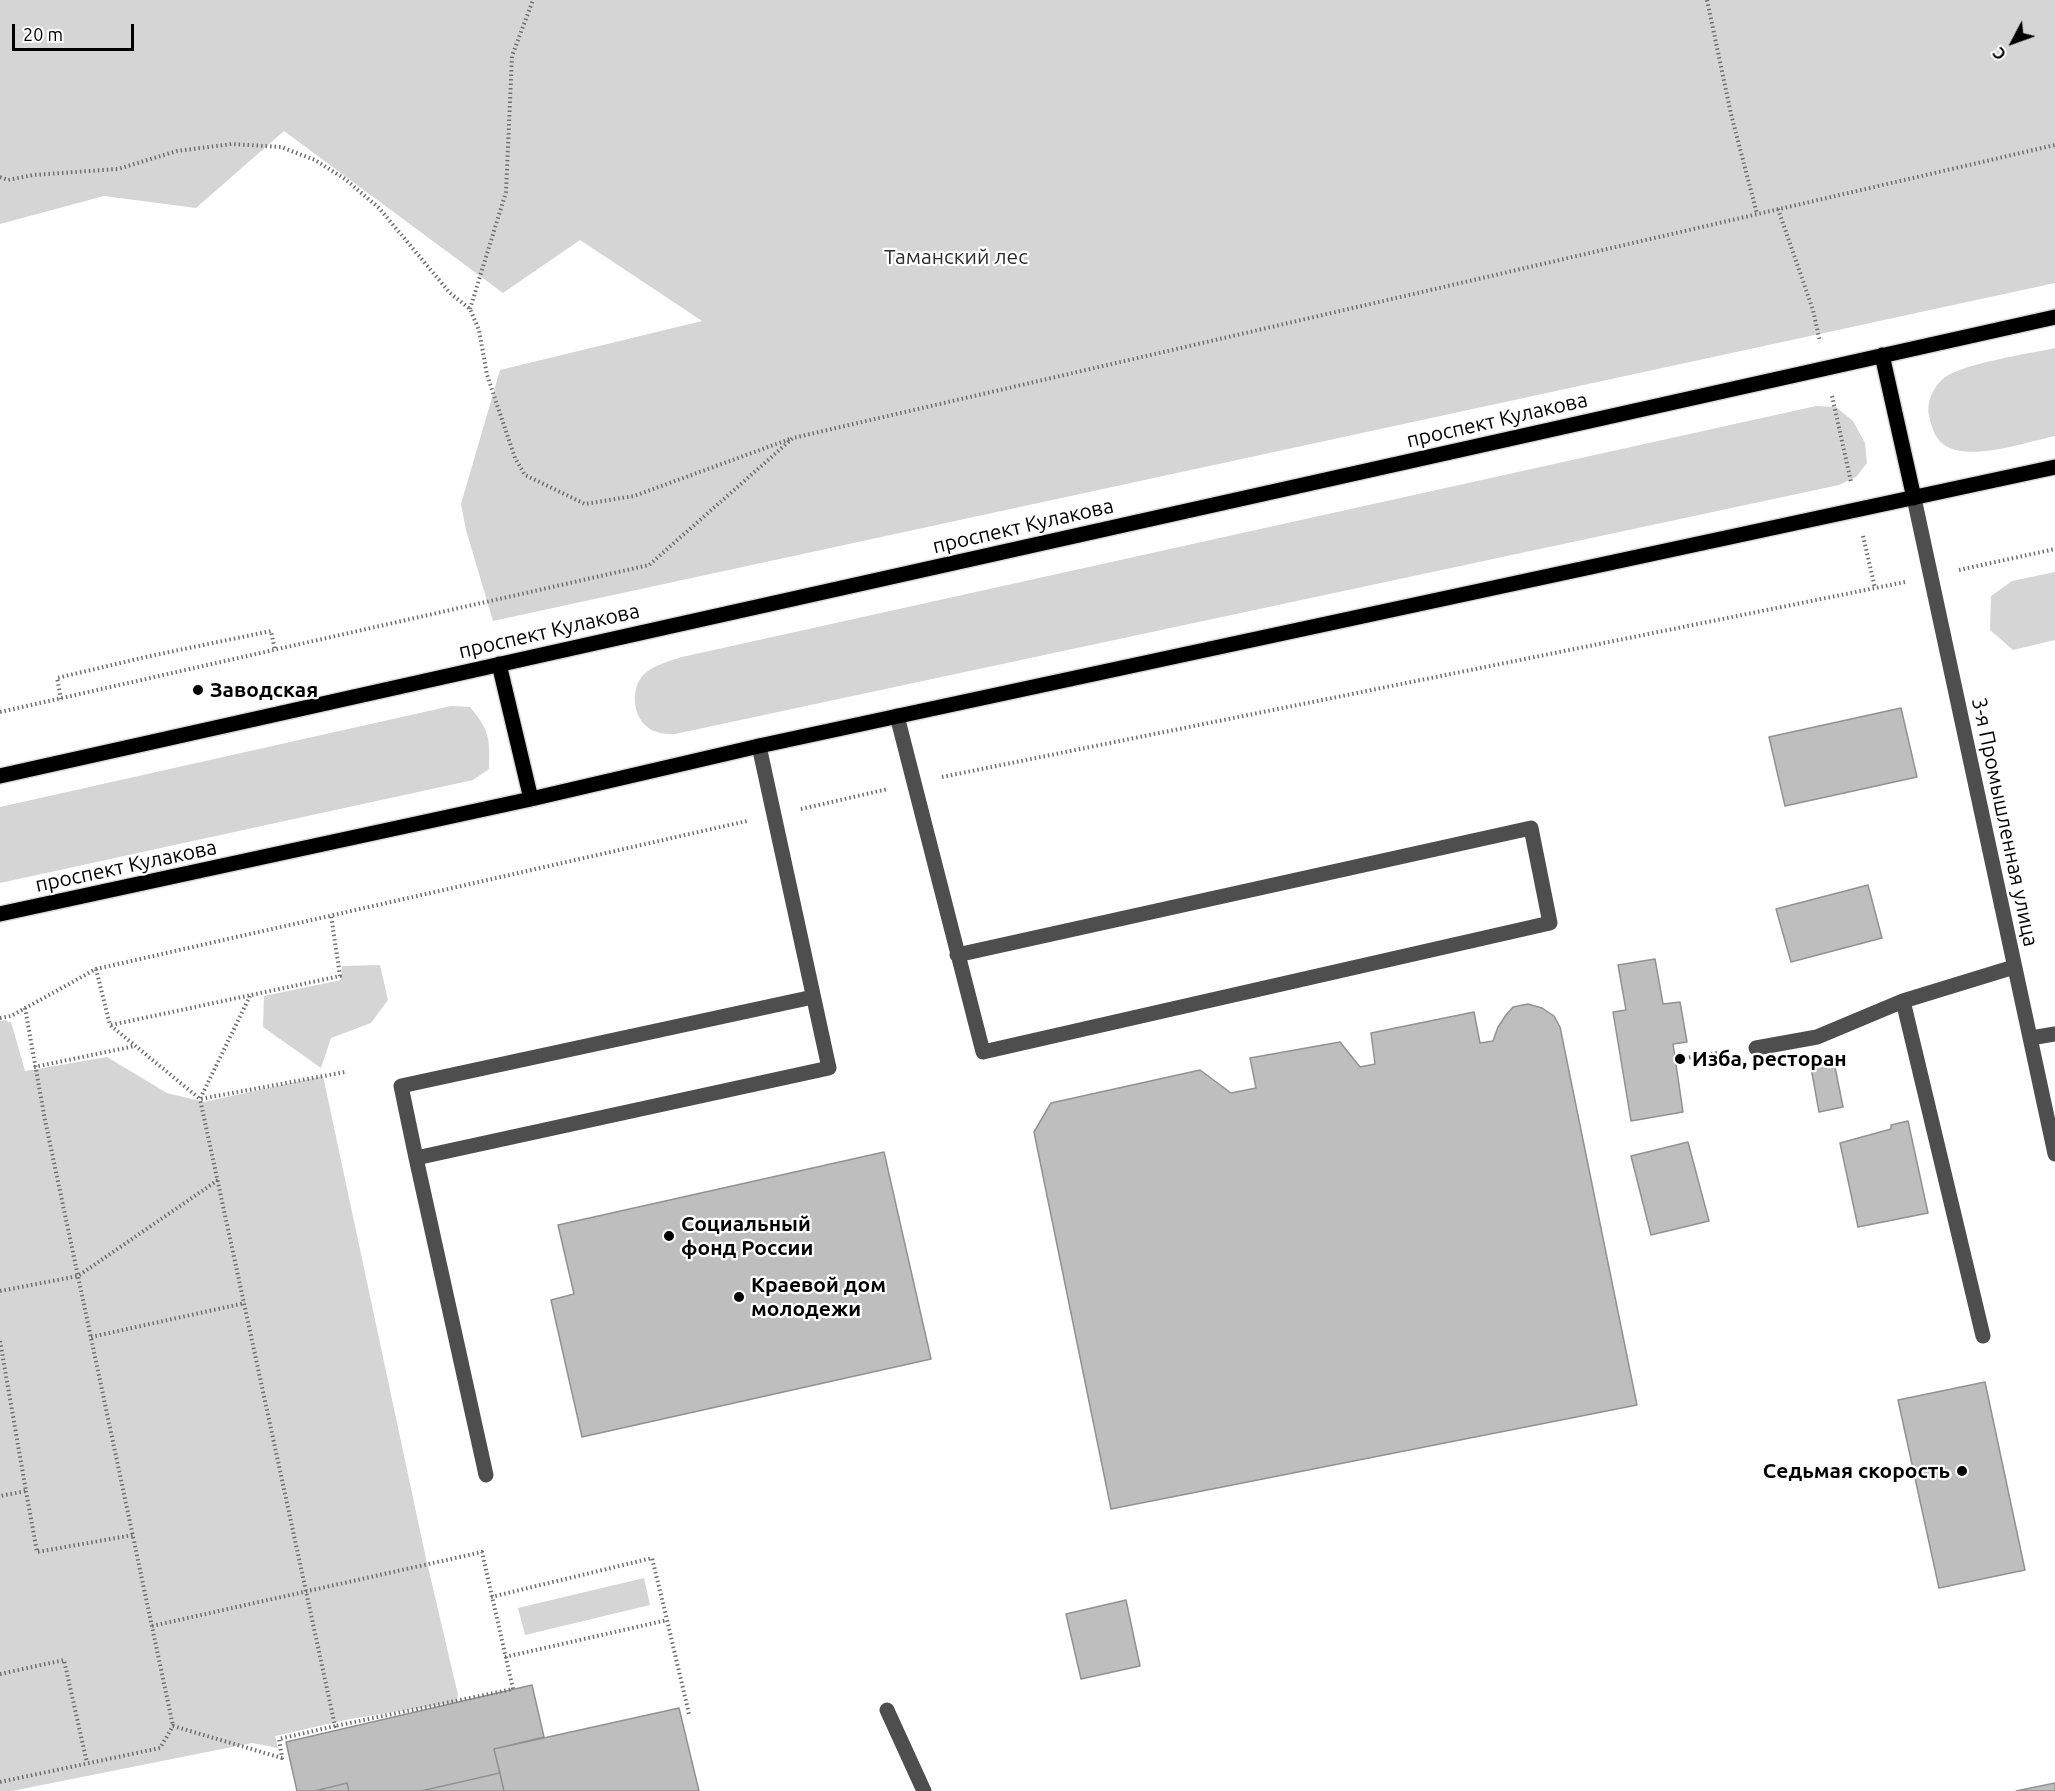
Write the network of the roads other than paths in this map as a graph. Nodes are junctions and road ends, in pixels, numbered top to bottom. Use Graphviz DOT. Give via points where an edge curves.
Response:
graph roads {
  1 [pos="2055,317"];
  2 [pos="1882,355"];
  3 [pos="2055,468"];
  4 [pos="1914,498"];
  5 [pos="499,664"];
  6 [pos="897,716"];
  7 [pos="759,746"];
  8 [pos="0,776"];
  9 [pos="531,799"];
  10 [pos="0,914"];
  11 [pos="957,955"];
  12 [pos="2014,967"];
  13 [pos="813,997"];
  14 [pos="1903,1001"];
  15 [pos="2055,1034"];
  16 [pos="2031,1038"];
  17 [pos="1756,1047"];
  18 [pos="2055,1154"];
  19 [pos="416,1158"];
  20 [pos="1983,1336"];
  21 [pos="486,1475"];
  22 [pos="887,1710"];
  23 [pos="924,1791"];
  1 -- 2 [label="main road, проспект Кулакова"];
  2 -- 4 [label="main road"];
  2 -- 5 [label="main road, проспект Кулакова"];
  3 -- 4 [label="main road, проспект Кулакова"];
  4 -- 6 [label="main road, проспект Кулакова"];
  4 -- 12 [label="street, 3-я Промышленная улица"];
  5 -- 8 [label="main road, проспект Кулакова"];
  5 -- 9 [label="main road"];
  6 -- 7 [label="main road, проспект Кулакова"];
  6 -- 11 [label="street"];
  7 -- 9 [label="main road, проспект Кулакова"];
  7 -- 13 [label="street"];
  9 -- 10 [label="main road, проспект Кулакова"];
  11 -- 11 [label="street" via="983,1052 1550,923 1531,828"];
  12 -- 14 [label="street"];
  12 -- 16 [label="street, 3-я Промышленная улица"];
  13 -- 19 [label="street" via="401,1086"];
  13 -- 19 [label="street" via="829,1068"];
  14 -- 17 [label="street" via="1817,1037"];
  14 -- 20 [label="street"];
  15 -- 16 [label="street"];
  16 -- 18 [label="street, 3-я Промышленная улица"];
  19 -- 21 [label="street"];
  22 -- 23 [label="street"];
}
